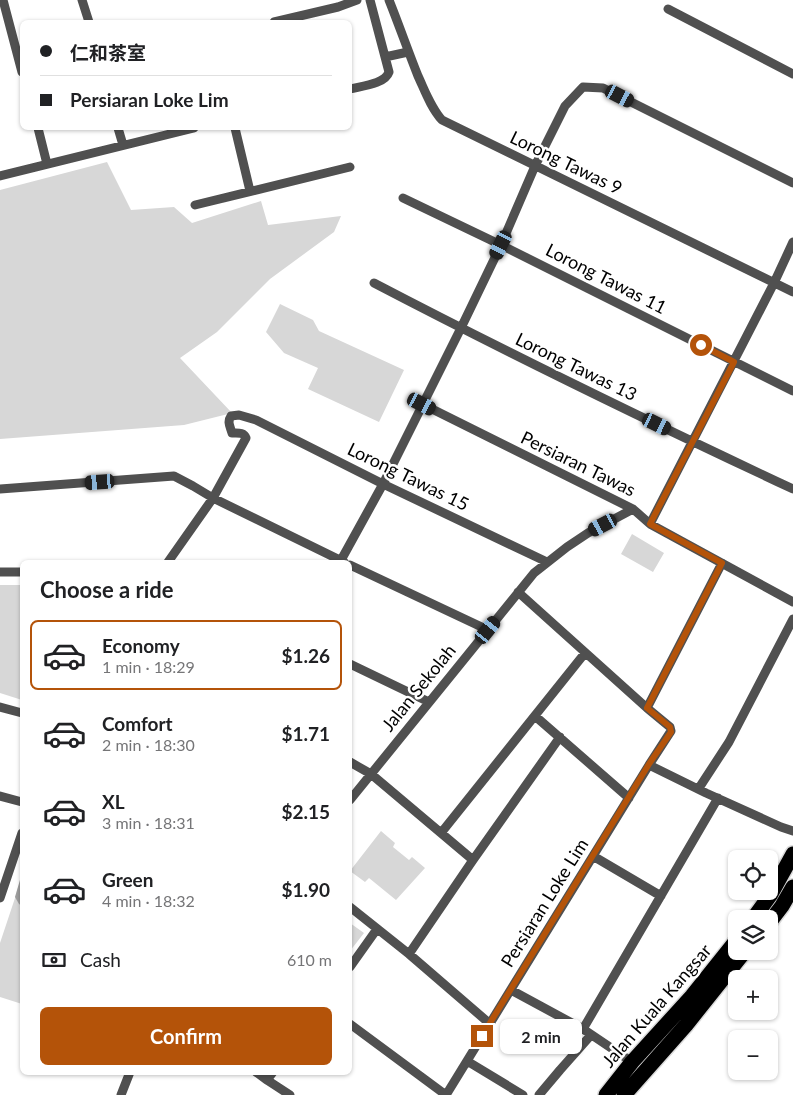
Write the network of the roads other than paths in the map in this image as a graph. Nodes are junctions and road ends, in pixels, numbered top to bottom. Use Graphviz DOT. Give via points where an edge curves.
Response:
graph roads {
  1 [pos="3,0"];
  2 [pos="82,0"];
  3 [pos="357,0"];
  4 [pos="370,0"];
  5 [pos="389,0"];
  6 [pos="337,4"];
  7 [pos="668,9"];
  8 [pos="88,20"];
  9 [pos="281,20"];
  10 [pos="408,52"];
  11 [pos="385,57"];
  12 [pos="20,64"];
  13 [pos="793,74"];
  14 [pos="352,88"];
  15 [pos="38,130"];
  16 [pos="119,130"];
  17 [pos="186,130"];
  18 [pos="235,130"];
  19 [pos="123,145"];
  20 [pos="47,164"];
  21 [pos="536,166"];
  22 [pos="350,167"];
  23 [pos="0,176"];
  24 [pos="793,183"];
  25 [pos="250,192"];
  26 [pos="403,198"];
  27 [pos="195,205"];
  28 [pos="793,242"];
  29 [pos="501,245"];
  30 [pos="374,283"];
  31 [pos="774,283"];
  32 [pos="793,292"];
  33 [pos="461,328"];
  34 [pos="734,362"];
  35 [pos="793,391"];
  36 [pos="422,404"];
  37 [pos="692,442"];
  38 [pos="383,484"];
  39 [pos="0,489"];
  40 [pos="793,489"];
  41 [pos="214,498"];
  42 [pos="633,509"];
  43 [pos="650,524"];
  44 [pos="169,560"];
  45 [pos="337,560"];
  46 [pos="342,560"];
  47 [pos="547,562"];
  48 [pos="722,563"];
  49 [pos="352,567"];
  50 [pos="0,572"];
  51 [pos="20,572"];
  52 [pos="518,592"];
  53 [pos="793,602"];
  54 [pos="793,619"];
  55 [pos="488,630"];
  56 [pos="586,653"];
  57 [pos="352,665"];
  58 [pos="429,702"];
  59 [pos="0,707"];
  60 [pos="647,708"];
  61 [pos="20,712"];
  62 [pos="535,716"];
  63 [pos="560,737"];
  64 [pos="352,763"];
  65 [pos="649,764"];
  66 [pos="370,774"];
  67 [pos="699,788"];
  68 [pos="0,796"];
  69 [pos="352,797"];
  70 [pos="629,798"];
  71 [pos="718,798"];
  72 [pos="20,801"];
  73 [pos="793,831"];
  74 [pos="441,834"];
  75 [pos="20,838"];
  76 [pos="793,854"];
  77 [pos="593,856"];
  78 [pos="473,860"];
  79 [pos="3,877"];
  80 [pos="793,887"];
  81 [pos="661,896"];
  82 [pos="0,898"];
  83 [pos="352,909"];
  84 [pos="759,910"];
  85 [pos="778,911"];
  86 [pos="378,929"];
  87 [pos="728,951"];
  88 [pos="409,954"];
  89 [pos="738,960"];
  90 [pos="352,964"];
  91 [pos="511,990"];
  92 [pos="490,1023"];
  93 [pos="352,1025"];
  94 [pos="583,1030"];
  95 [pos="591,1035"];
  96 [pos="467,1061"];
  97 [pos="632,1062"];
  98 [pos="129,1075"];
  99 [pos="270,1076"];
  100 [pos="121,1095"];
  101 [pos="290,1095"];
  102 [pos="446,1095"];
  103 [pos="523,1095"];
  104 [pos="539,1095"];
  105 [pos="606,1095"];
  106 [pos="624,1095"];
  1 -- 12 [label="street"];
  2 -- 8 [label="street"];
  3 -- 6 [label="street"];
  4 -- 11 [label="street"];
  5 -- 10 [label="street, Lorong Tawas 9"];
  6 -- 9 [label="street"];
  7 -- 13 [label="street"];
  10 -- 11 [label="street"];
  10 -- 21 [label="street, Lorong Tawas 9" via="435,113 442,120"];
  11 -- 14 [label="street" via="388,77"];
  15 -- 20 [label="street"];
  16 -- 19 [label="street"];
  17 -- 19 [label="street"];
  18 -- 25 [label="street"];
  19 -- 20 [label="street"];
  20 -- 23 [label="street"];
  21 -- 24 [label="street" via="565,106 583,87 603,88"];
  21 -- 29 [label="street"];
  21 -- 31 [label="street, Lorong Tawas 9"];
  22 -- 25 [label="street"];
  25 -- 27 [label="street"];
  26 -- 29 [label="street, Lorong Tawas 11"];
  28 -- 31 [label="street"];
  29 -- 33 [label="street"];
  29 -- 34 [label="street, Lorong Tawas 11"];
  30 -- 33 [label="street, Lorong Tawas 13"];
  31 -- 32 [label="street, Lorong Tawas 9"];
  31 -- 34 [label="street"];
  33 -- 36 [label="street"];
  33 -- 37 [label="street, Lorong Tawas 13"];
  34 -- 35 [label="street, Lorong Tawas 11"];
  34 -- 37 [label="street"];
  36 -- 38 [label="street"];
  36 -- 42 [label="street, Persiaran Tawas"];
  37 -- 40 [label="street, Lorong Tawas 13"];
  37 -- 43 [label="street"];
  38 -- 41 [label="street, Lorong Tawas 15" via="256,420 239,415 231,416 228,422 232,433 241,433 246,438"];
  38 -- 46 [label="street"];
  38 -- 47 [label="street, Lorong Tawas 15"];
  39 -- 41 [label="street" via="174,476"];
  41 -- 44 [label="street"];
  41 -- 45 [label="street"];
  42 -- 43 [label="street, Persiaran Tawas"];
  42 -- 47 [label="street, Jalan Sekolah" via="588,533"];
  43 -- 48 [label="street, Persiaran Tawas"];
  47 -- 52 [label="street, Jalan Sekolah"];
  48 -- 53 [label="street, Persiaran Tawas"];
  48 -- 60 [label="street"];
  49 -- 55 [label="street"];
  50 -- 51 [label="street"];
  52 -- 55 [label="street, Jalan Sekolah"];
  52 -- 56 [label="street"];
  54 -- 67 [label="street" via="729,742"];
  55 -- 58 [label="street, Jalan Sekolah"];
  56 -- 60 [label="street"];
  56 -- 62 [label="street"];
  57 -- 58 [label="street"];
  58 -- 66 [label="street, Jalan Sekolah"];
  59 -- 61 [label="street"];
  60 -- 65 [label="street, Persiaran Loke Lim" via="671,730"];
  62 -- 63 [label="street"];
  62 -- 74 [label="street"];
  63 -- 70 [label="street"];
  63 -- 78 [label="street"];
  64 -- 66 [label="street"];
  65 -- 67 [label="street"];
  65 -- 70 [label="street, Persiaran Loke Lim"];
  66 -- 69 [label="street, Jalan Sekolah"];
  66 -- 74 [label="street"];
  67 -- 71 [label="street"];
  68 -- 72 [label="street"];
  70 -- 77 [label="street, Persiaran Loke Lim"];
  71 -- 73 [label="street"];
  71 -- 81 [label="street"];
  74 -- 78 [label="street"];
  75 -- 79 [label="street"];
  76 -- 84 [label="highway"];
  77 -- 81 [label="street"];
  77 -- 91 [label="street, Persiaran Loke Lim"];
  78 -- 88 [label="street"];
  79 -- 82 [label="street"];
  80 -- 85 [label="highway"];
  81 -- 94 [label="street"];
  83 -- 86 [label="street"];
  86 -- 88 [label="street"];
  86 -- 90 [label="street"];
  87 -- 97 [label="highway, Jalan Kuala Kangsar"];
  88 -- 92 [label="street"];
  89 -- 106 [label="highway, Jalan Kuala Kangsar"];
  91 -- 92 [label="street, Persiaran Loke Lim"];
  91 -- 94 [label="street"];
  92 -- 96 [label="street, Persiaran Loke Lim"];
  93 -- 102 [label="street"];
  94 -- 95 [label="street"];
  95 -- 97 [label="street"];
  95 -- 104 [label="street"];
  96 -- 102 [label="street, Persiaran Loke Lim"];
  96 -- 103 [label="street"];
  97 -- 105 [label="highway, Jalan Kuala Kangsar"];
  98 -- 100 [label="street"];
  99 -- 101 [label="street"];
}
